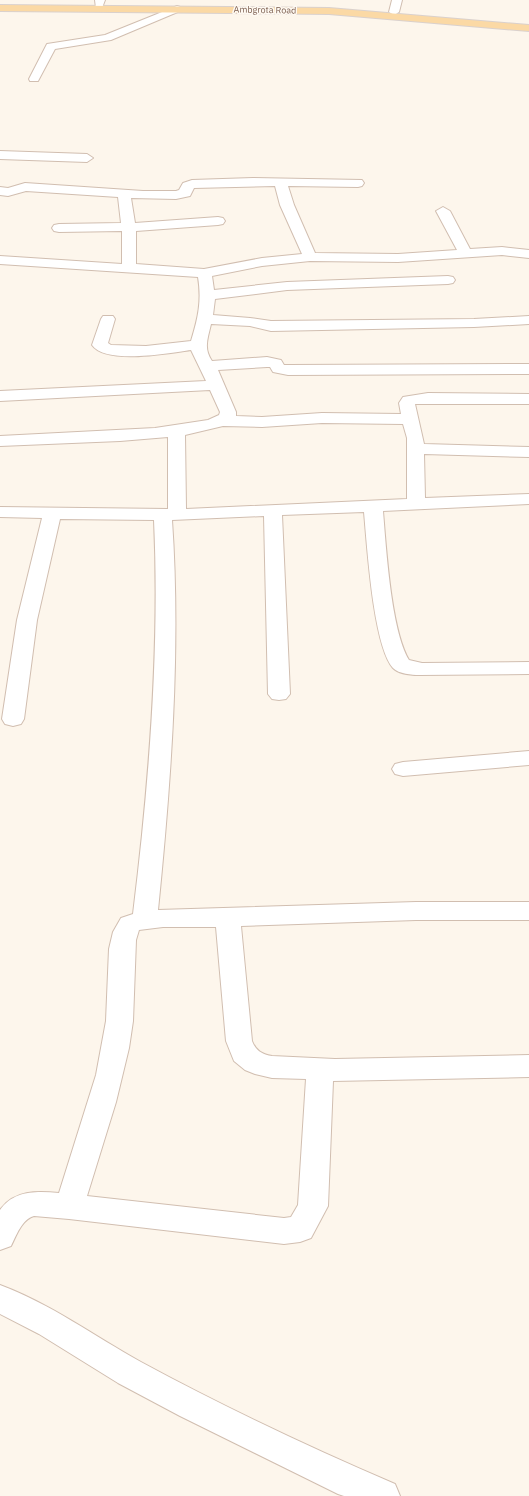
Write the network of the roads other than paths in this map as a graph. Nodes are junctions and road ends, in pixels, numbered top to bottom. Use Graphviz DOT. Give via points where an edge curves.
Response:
graph roads {
  1 [pos="397,0"];
  2 [pos="99,3"];
  3 [pos="0,5"];
  4 [pos="0,8"];
  5 [pos="177,9"];
  6 [pos="394,12"];
  7 [pos="511,26"];
  8 [pos="529,28"];
  9 [pos="34,79"];
  10 [pos="0,155"];
  11 [pos="87,158"];
  12 [pos="281,183"];
  13 [pos="358,184"];
  14 [pos="0,191"];
  15 [pos="124,194"];
  16 [pos="444,211"];
  17 [pos="218,221"];
  18 [pos="129,227"];
  19 [pos="59,228"];
  20 [pos="466,254"];
  21 [pos="529,254"];
  22 [pos="310,257"];
  23 [pos="2,264"];
  24 [pos="129,269"];
  25 [pos="204,273"];
  26 [pos="448,280"];
  27 [pos="208,295"];
  28 [pos="108,319"];
  29 [pos="205,320"];
  30 [pos="529,320"];
  31 [pos="198,345"];
  32 [pos="208,366"];
  33 [pos="529,369"];
  34 [pos="217,385"];
  35 [pos="0,396"];
  36 [pos="529,399"];
  37 [pos="411,419"];
  38 [pos="223,421"];
  39 [pos="176,431"];
  40 [pos="0,441"];
  41 [pos="415,449"];
  42 [pos="529,452"];
  43 [pos="529,499"];
  44 [pos="416,503"];
  45 [pos="373,505"];
  46 [pos="273,511"];
  47 [pos="0,512"];
  48 [pos="52,512"];
  49 [pos="170,515"];
  50 [pos="529,668"];
  51 [pos="279,694"];
  52 [pos="13,719"];
  53 [pos="529,758"];
  54 [pos="403,769"];
  55 [pos="529,910"];
  56 [pos="228,918"];
  57 [pos="145,920"];
  58 [pos="529,1066"];
  59 [pos="320,1069"];
  60 [pos="69,1206"];
  61 [pos="0,1237"];
  62 [pos="0,1299"];
  63 [pos="382,1496"];
  1 -- 6 [label="street"];
  2 -- 3 [label="main road"];
  2 -- 6 [label="main road" via="337,8"];
  4 -- 5 [label="main road, Ambgrota Road"];
  5 -- 7 [label="main road, Ambgrota Road" via="348,12"];
  5 -- 9 [label="street" via="107,38 51,46"];
  6 -- 7 [label="main road"];
  7 -- 8 [label="main road, Ambgrota Road"];
  10 -- 11 [label="street"];
  12 -- 13 [label="street"];
  12 -- 15 [label="street" via="192,184 187,186 185,193 176,196"];
  12 -- 22 [label="street" via="287,205"];
  14 -- 15 [label="street" via="8,192 25,187"];
  15 -- 18 [label="street"];
  16 -- 20 [label="street"];
  17 -- 18 [label="street"];
  18 -- 19 [label="street"];
  18 -- 24 [label="street"];
  20 -- 21 [label="street" via="502,251"];
  20 -- 22 [label="street" via="398,258"];
  22 -- 25 [label="street" via="262,262"];
  23 -- 24 [label="street"];
  24 -- 25 [label="street"];
  25 -- 27 [label="street"];
  26 -- 27 [label="street" via="287,286"];
  27 -- 29 [label="street"];
  28 -- 31 [label="street" via="100,345 104,349 121,352"];
  29 -- 30 [label="street" via="250,322 271,326"];
  29 -- 31 [label="street"];
  31 -- 32 [label="street" via="200,355"];
  32 -- 33 [label="street" via="267,362 275,363 279,369 288,370"];
  32 -- 34 [label="street"];
  34 -- 35 [label="street"];
  34 -- 38 [label="street" via="228,412 227,418"];
  36 -- 37 [label="street" via="416,398 407,403"];
  37 -- 38 [label="street"];
  37 -- 41 [label="street"];
  38 -- 39 [label="street"];
  39 -- 40 [label="street"];
  39 -- 49 [label="street" via="178,469"];
  41 -- 42 [label="street"];
  41 -- 44 [label="street"];
  43 -- 44 [label="street"];
  44 -- 45 [label="street"];
  45 -- 46 [label="street"];
  45 -- 50 [label="street" via="386,615 397,659 402,665 425,669"];
  46 -- 49 [label="street"];
  46 -- 51 [label="street"];
  47 -- 48 [label="street"];
  48 -- 49 [label="street"];
  48 -- 52 [label="street" via="27,620"];
  49 -- 57 [label="street" via="156,820"];
  53 -- 54 [label="street"];
  55 -- 56 [label="street" via="415,909"];
  56 -- 57 [label="street"];
  56 -- 59 [label="street" via="239,1041 244,1054 255,1063 272,1067"];
  57 -- 60 [label="street" via="130,924 122,944 117,1040"];
  58 -- 59 [label="street"];
  59 -- 60 [label="street" via="313,1206 300,1228 284,1231"];
  60 -- 61 [label="street" via="23,1205 15,1211"];
  62 -- 63 [label="street" via="20,1307 98,1354 247,1434"];
}
